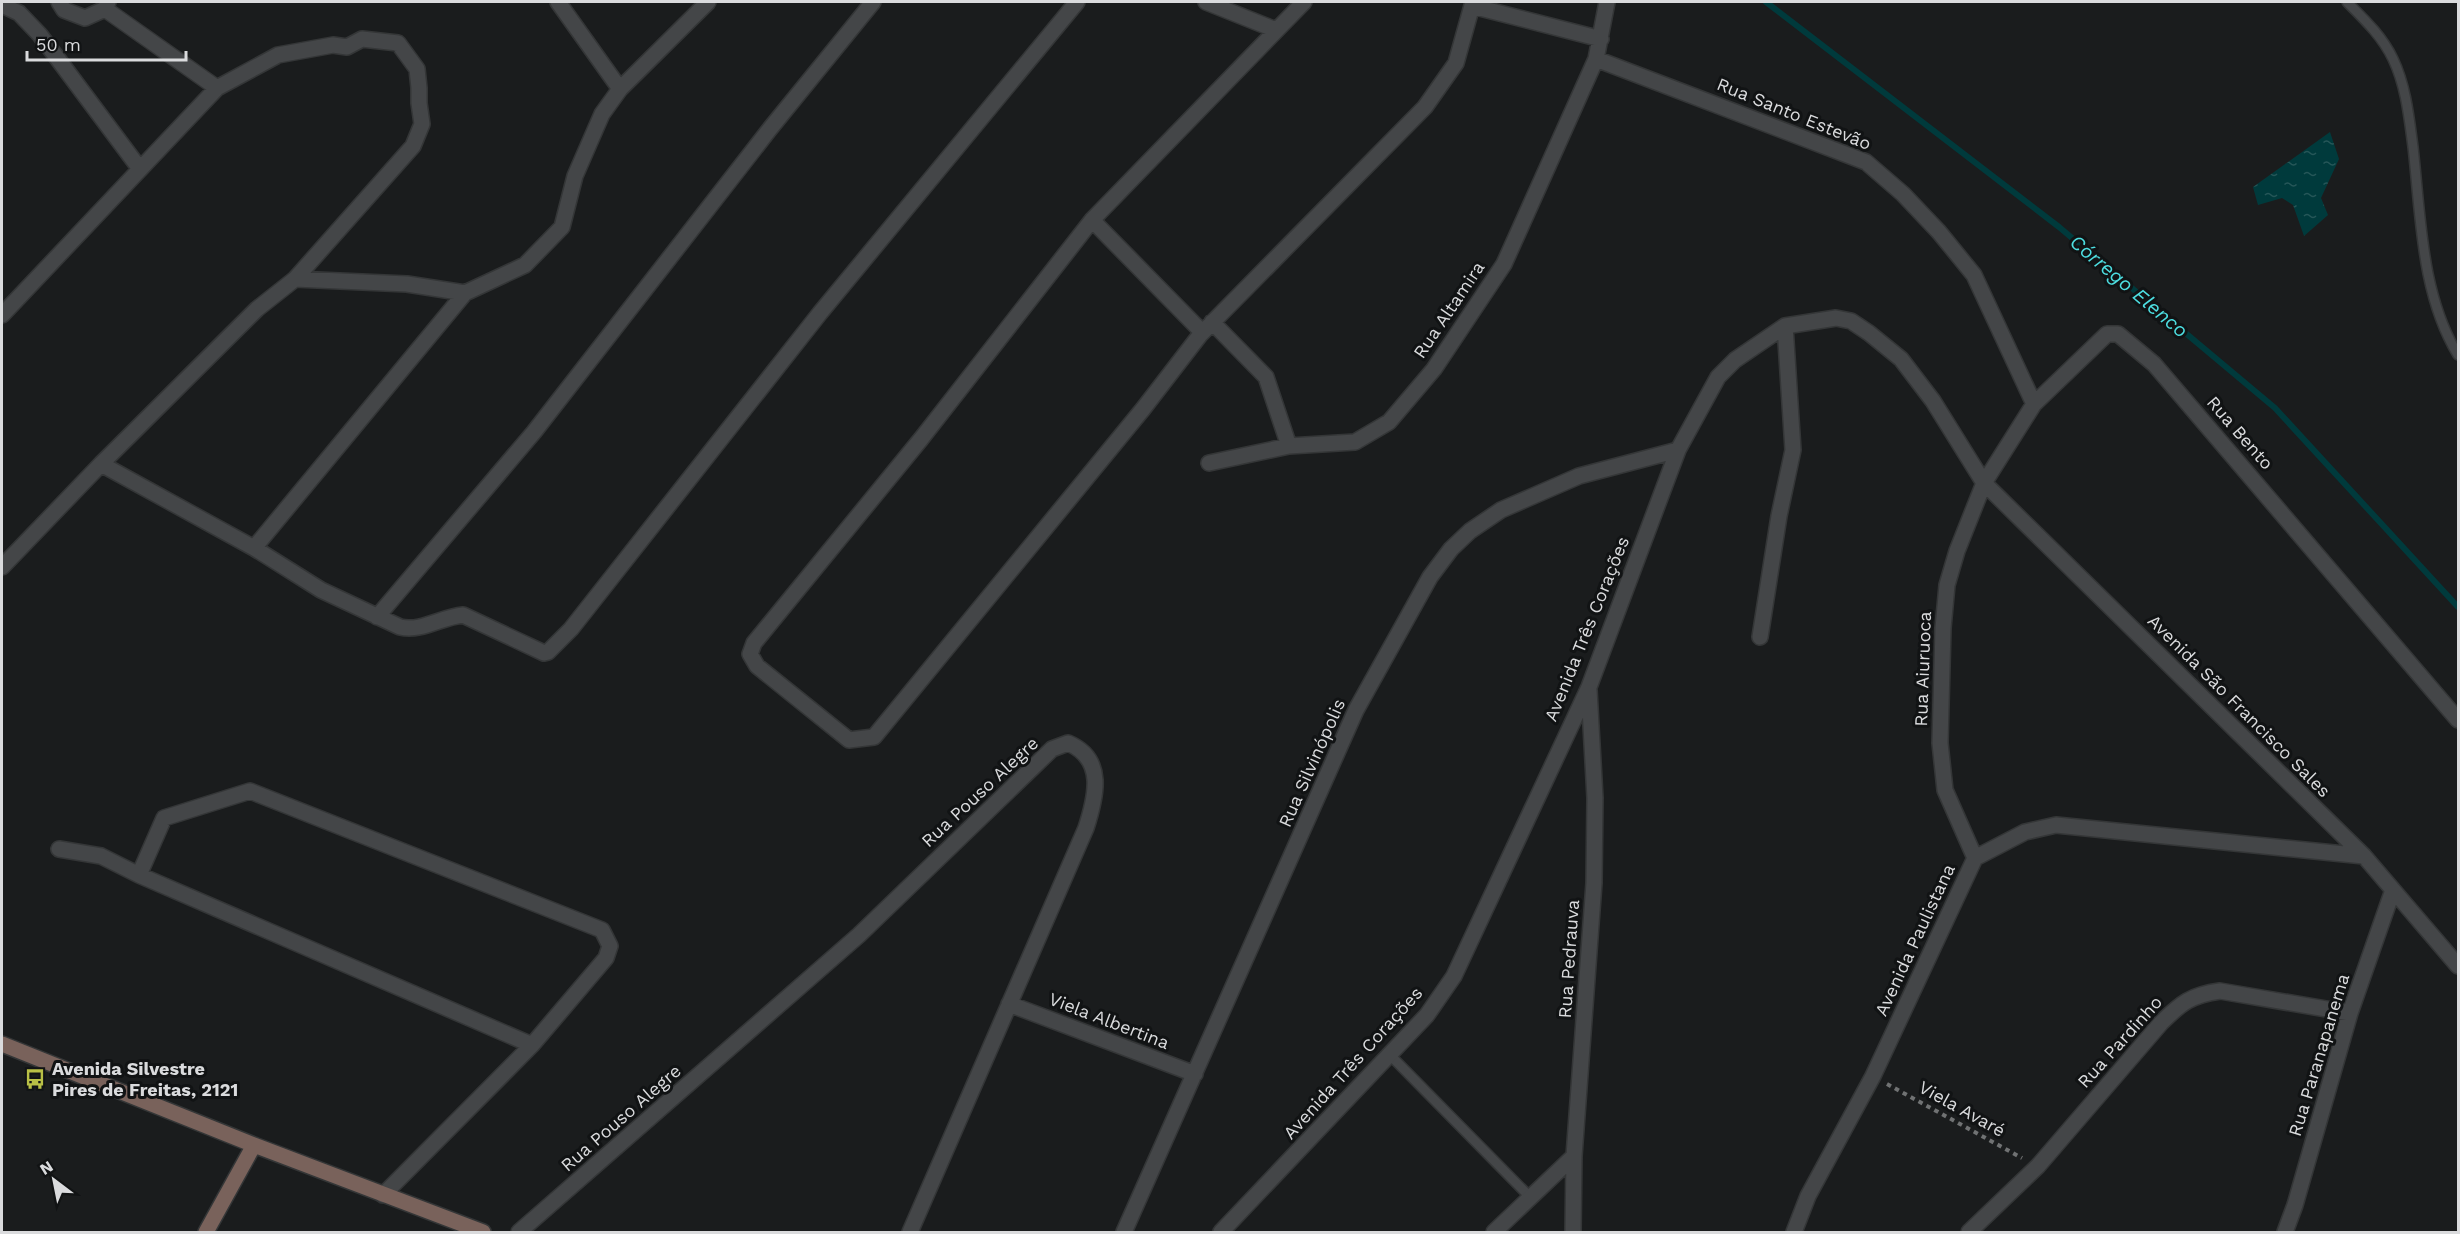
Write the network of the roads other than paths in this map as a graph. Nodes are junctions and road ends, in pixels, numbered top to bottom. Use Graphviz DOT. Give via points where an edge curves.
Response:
graph roads {
  1 [pos="59,2"];
  2 [pos="558,2"];
  3 [pos="708,2"];
  4 [pos="873,2"];
  5 [pos="1077,2"];
  6 [pos="1206,2"];
  7 [pos="1304,2"];
  8 [pos="1607,2"];
  9 [pos="2347,2"];
  10 [pos="1472,4"];
  11 [pos="2,5"];
  12 [pos="106,5"];
  13 [pos="1276,30"];
  14 [pos="1601,39"];
  15 [pos="1596,59"];
  16 [pos="217,88"];
  17 [pos="620,89"];
  18 [pos="140,169"];
  19 [pos="1092,220"];
  20 [pos="295,279"];
  21 [pos="465,293"];
  22 [pos="2,315"];
  23 [pos="1785,326"];
  24 [pos="1207,327"];
  25 [pos="2458,356"];
  26 [pos="2034,404"];
  27 [pos="1289,446"];
  28 [pos="1678,450"];
  29 [pos="1209,463"];
  30 [pos="101,464"];
  31 [pos="1984,483"];
  32 [pos="254,548"];
  33 [pos="2,567"];
  34 [pos="377,617"];
  35 [pos="1761,637"];
  36 [pos="1589,687"];
  37 [pos="2458,720"];
  38 [pos="59,849"];
  39 [pos="2364,856"];
  40 [pos="1975,858"];
  41 [pos="139,876"];
  42 [pos="2393,890"];
  43 [pos="2458,966"];
  44 [pos="1009,1004"];
  45 [pos="2350,1013"];
  46 [pos="2,1044"];
  47 [pos="532,1045"];
  48 [pos="1390,1055"];
  49 [pos="1195,1074"];
  50 [pos="254,1145"];
  51 [pos="1574,1156"];
  52 [pos="383,1195"];
  53 [pos="1531,1198"];
  54 [pos="206,1233"];
  55 [pos="483,1233"];
  56 [pos="519,1233"];
  57 [pos="910,1233"];
  58 [pos="1124,1233"];
  59 [pos="1221,1233"];
  60 [pos="1494,1233"];
  61 [pos="1573,1233"];
  62 [pos="1794,1233"];
  63 [pos="1969,1233"];
  64 [pos="2285,1233"];
  1 -- 12 [label="street" via="64,10 85,18"];
  2 -- 17 [label="street"];
  3 -- 17 [label="street"];
  4 -- 34 [label="street" via="534,432"];
  5 -- 34 [label="street" via="820,313 550,651 544,653 463,615 412,630"];
  6 -- 13 [label="street"];
  7 -- 13 [label="street"];
  8 -- 14 [label="street"];
  9 -- 25 [label="lane" via="2378,35 2402,81 2431,294"];
  10 -- 14 [label="street"];
  10 -- 24 [label="street" via="1456,63 1425,107"];
  11 -- 18 [label="street" via="19,14 40,34"];
  12 -- 16 [label="street"];
  13 -- 19 [label="street"];
  14 -- 15 [label="street, Rua Altamira"];
  15 -- 26 [label="street, Rua Santo Estevão" via="1866,162 1903,194 1974,275"];
  15 -- 27 [label="street, Rua Altamira" via="1504,264 1434,369 1389,422 1371,434 1355,442"];
  16 -- 18 [label="street"];
  16 -- 20 [label="street" via="278,55 333,45 347,47 362,39 398,43 417,69 422,124 413,146"];
  17 -- 21 [label="street" via="602,114 575,176 562,227 525,266"];
  18 -- 22 [label="street"];
  19 -- 24 [label="street"];
  19 -- 24 [label="street" via="921,440 754,643 750,654 757,666 849,740 874,737"];
  20 -- 21 [label="street" via="407,284"];
  20 -- 30 [label="street" via="257,309"];
  21 -- 32 [label="street"];
  23 -- 28 [label="street, Avenida Três Corações" via="1735,360 1718,377"];
  23 -- 31 [label="street, Avenida Três Corações" via="1836,318 1851,321 1869,333 1901,359 1933,401"];
  23 -- 35 [label="street" via="1793,450"];
  24 -- 27 [label="street" via="1266,378"];
  26 -- 31 [label="street, Rua Bento"];
  26 -- 37 [label="street, Rua Bento" via="2107,334 2118,334 2154,364"];
  27 -- 29 [label="street, Rua Altamira"];
  28 -- 36 [label="street, Avenida Três Corações"];
  28 -- 49 [label="street, Rua Silvinópolis" via="1580,476 1530,497 1501,510 1451,549 1430,577 1356,710"];
  30 -- 32 [label="street"];
  30 -- 33 [label="street"];
  31 -- 39 [label="street, Avenida São Francisco Sales"];
  31 -- 40 [label="street, Rua Aiuruoca" via="1947,585 1940,743 1945,790"];
  32 -- 34 [label="street" via="321,590"];
  36 -- 48 [label="street, Avenida Três Corações" via="1454,976 1428,1015"];
  36 -- 51 [label="street, Rua Pedrauva" via="1595,798 1594,883"];
  38 -- 41 [label="street" via="101,856"];
  39 -- 40 [label="street, Avenida Paulistana" via="2056,825 2025,832"];
  39 -- 42 [label="street, Avenida São Francisco Sales"];
  40 -- 62 [label="street, Avenida Paulistana" via="1873,1076 1808,1196"];
  41 -- 47 [label="street"];
  41 -- 47 [label="street" via="164,818 250,791 602,930 610,946 606,957"];
  42 -- 43 [label="street, Avenida São Francisco Sales"];
  42 -- 45 [label="street, Rua Paranapanema"];
  44 -- 49 [label="street, Viela Albertina"];
  44 -- 56 [label="street, Rua Pouso Alegre" via="1095,801 1096,778 1090,762 1081,748 1068,743 1052,749 858,935"];
  44 -- 57 [label="street, Rua Pouso Alegre"];
  45 -- 63 [label="street, Rua Pardinho" via="2220,991 2199,994 2181,1003 2038,1166"];
  45 -- 64 [label="street, Rua Paranapanema"];
  46 -- 50 [label="main road"];
  47 -- 52 [label="street"];
  48 -- 53 [label="lane"];
  48 -- 59 [label="street, Avenida Três Corações"];
  49 -- 58 [label="street, Rua Silvinópolis"];
  50 -- 52 [label="main road"];
  50 -- 54 [label="main road"];
  51 -- 53 [label="street"];
  51 -- 61 [label="street, Rua Pedrauva"];
  52 -- 55 [label="main road"];
  53 -- 60 [label="street"];
}
